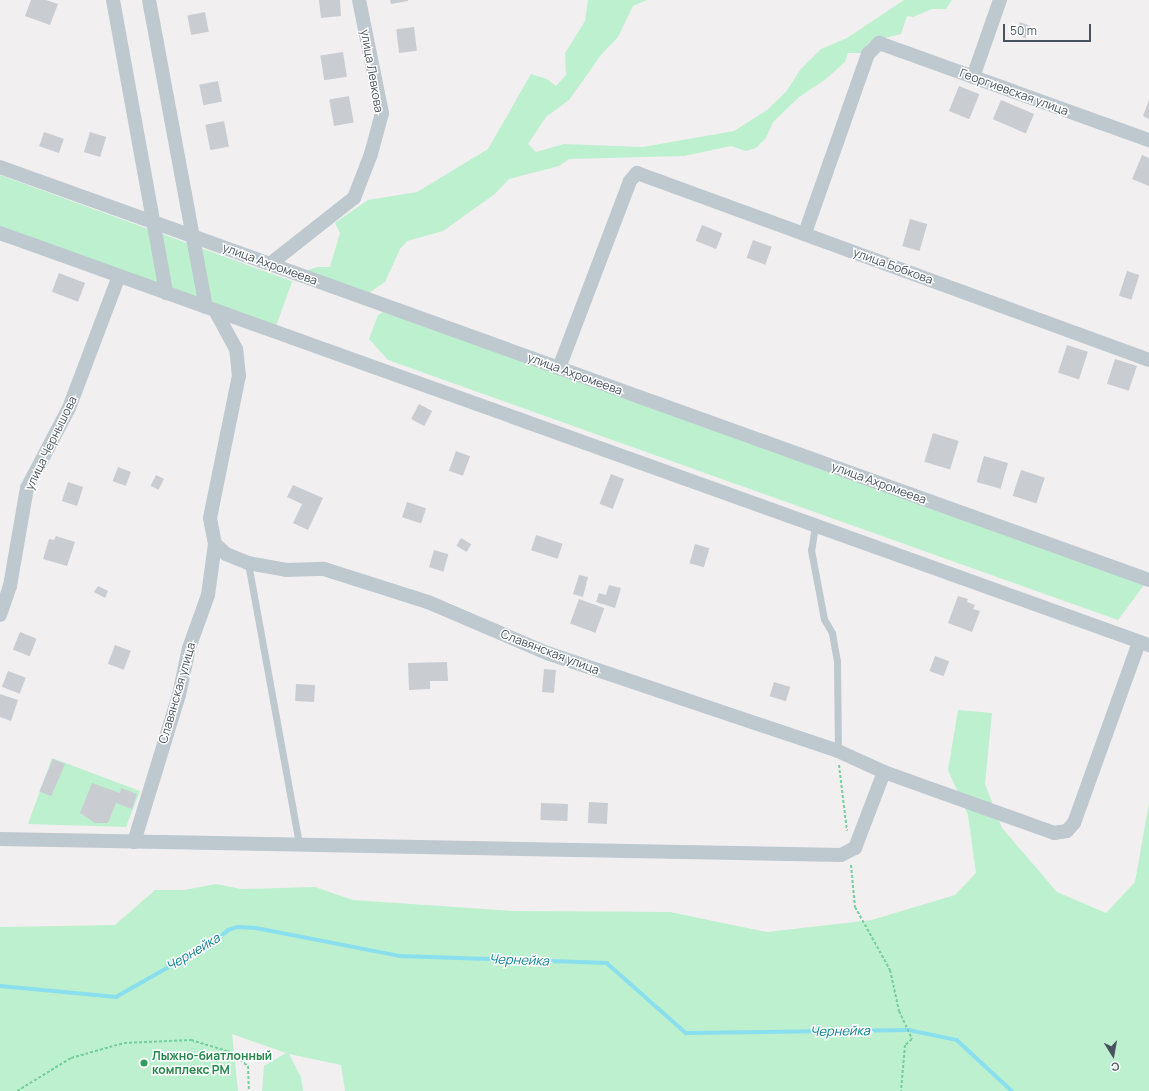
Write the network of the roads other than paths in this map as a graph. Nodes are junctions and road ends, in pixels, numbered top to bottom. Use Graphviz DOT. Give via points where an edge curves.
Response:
graph roads {
  1 [pos="113,0"];
  2 [pos="150,0"];
  3 [pos="359,0"];
  4 [pos="1000,0"];
  5 [pos="973,77"];
  6 [pos="1149,140"];
  7 [pos="0,167"];
  8 [pos="153,222"];
  9 [pos="0,233"];
  10 [pos="805,233"];
  11 [pos="193,237"];
  12 [pos="270,264"];
  13 [pos="120,276"];
  14 [pos="166,293"];
  15 [pos="211,309"];
  16 [pos="1149,360"];
  17 [pos="559,368"];
  18 [pos="815,526"];
  19 [pos="215,544"];
  20 [pos="248,563"];
  21 [pos="1149,580"];
  22 [pos="0,615"];
  23 [pos="1144,643"];
  24 [pos="838,751"];
  25 [pos="884,772"];
  26 [pos="0,839"];
  27 [pos="134,842"];
  28 [pos="299,845"];
  1 -- 8 [label="street"];
  2 -- 11 [label="street, Славянская улица"];
  3 -- 12 [label="street, улица Левкова" via="382,113 371,154 354,198"];
  4 -- 5 [label="street"];
  5 -- 6 [label="street, Георгиевская улица"];
  5 -- 10 [label="street, Георгиевская улица" via="879,43 868,54"];
  7 -- 8 [label="street, улица Ахромеева"];
  8 -- 11 [label="street, улица Ахромеева"];
  8 -- 14 [label="street"];
  9 -- 13 [label="street"];
  10 -- 16 [label="street, улица Бобкова"];
  10 -- 17 [label="street, улица Бобкова" via="637,173 630,182"];
  11 -- 12 [label="street, улица Ахромеева"];
  11 -- 15 [label="street, Славянская улица"];
  12 -- 17 [label="street, улица Ахромеева"];
  13 -- 14 [label="street"];
  13 -- 22 [label="street, улица Чернышова" via="69,408 27,488 10,586"];
  14 -- 15 [label="street"];
  15 -- 18 [label="street"];
  15 -- 19 [label="street, Славянская улица" via="236,349 239,376 210,518"];
  17 -- 21 [label="street, улица Ахромеева"];
  18 -- 23 [label="street"];
  18 -- 24 [label="lane" via="811,550 824,619 832,633 837,661"];
  19 -- 20 [label="street, Славянская улица" via="226,554"];
  19 -- 27 [label="street, Славянская улица" via="208,595 189,648 179,695"];
  20 -- 24 [label="street, Славянская улица" via="286,570 324,569 414,597 546,653"];
  20 -- 28 [label="lane"];
  23 -- 25 [label="street, Славянская улица" via="1074,823 1067,831 1054,833"];
  24 -- 25 [label="street, Славянская улица"];
  25 -- 28 [label="street" via="855,848 841,855"];
  26 -- 27 [label="street"];
  27 -- 28 [label="street"];
}
